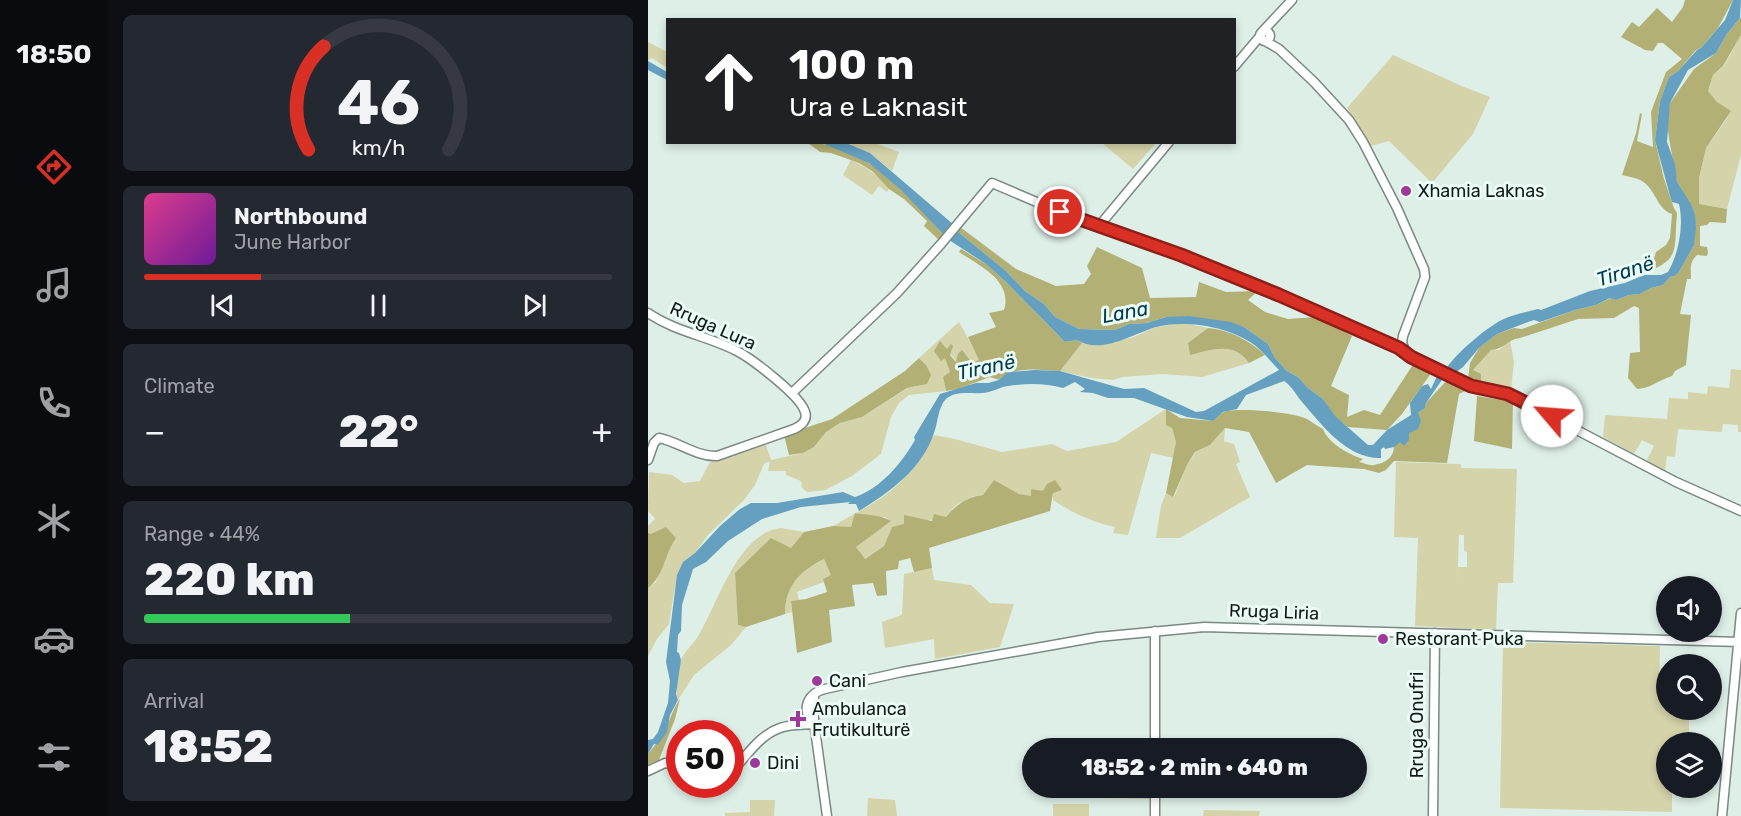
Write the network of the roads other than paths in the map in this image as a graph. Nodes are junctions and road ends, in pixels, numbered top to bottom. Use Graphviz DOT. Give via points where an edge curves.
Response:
graph roads {
  1 [pos="1292,0"];
  2 [pos="1264,37"];
  3 [pos="1236,65"];
  4 [pos="1167,144"];
  5 [pos="1099,226"];
  6 [pos="648,313"];
  7 [pos="1403,336"];
  8 [pos="1391,344"];
  9 [pos="1408,355"];
  10 [pos="792,393"];
  11 [pos="648,460"];
  12 [pos="1740,511"];
  13 [pos="1741,613"];
  14 [pos="1155,631"];
  15 [pos="1435,633"];
  16 [pos="1740,642"];
  17 [pos="814,723"];
  18 [pos="1155,738"];
  19 [pos="744,758"];
  20 [pos="666,763"];
  21 [pos="648,771"];
  22 [pos="1155,798"];
  23 [pos="827,816"];
  24 [pos="1155,816"];
  25 [pos="1433,816"];
  26 [pos="1722,816"];
  1 -- 2 [label="main road"];
  2 -- 3 [label="main road"];
  2 -- 7 [label="main road" via="1349,120 1385,184 1424,270 1424,281"];
  4 -- 5 [label="main road"];
  5 -- 8 [label="main road" via="1203,264"];
  5 -- 10 [label="main road" via="992,183 880,311"];
  6 -- 10 [label="main road, Rruga Lura" via="744,355"];
  7 -- 8 [label="main road"];
  7 -- 9 [label="main road"];
  8 -- 9 [label="main road"];
  9 -- 12 [label="main road" via="1471,386 1508,394"];
  10 -- 11 [label="main road, Rruga Lura" via="805,412 803,423 794,429 717,456 703,455 659,438"];
  13 -- 16 [label="main road"];
  14 -- 15 [label="main road, Rruga Liria" via="1245,627"];
  14 -- 17 [label="main road, Rruga Liria" via="902,672 825,689 809,699 808,716"];
  14 -- 18 [label="main road"];
  15 -- 16 [label="main road, Rruga Liria"];
  15 -- 25 [label="main road, Rruga Onufri"];
  16 -- 26 [label="main road"];
  17 -- 19 [label="main road" via="773,731"];
  17 -- 23 [label="main road"];
  20 -- 21 [label="main road"];
  22 -- 24 [label="main road"];
}
